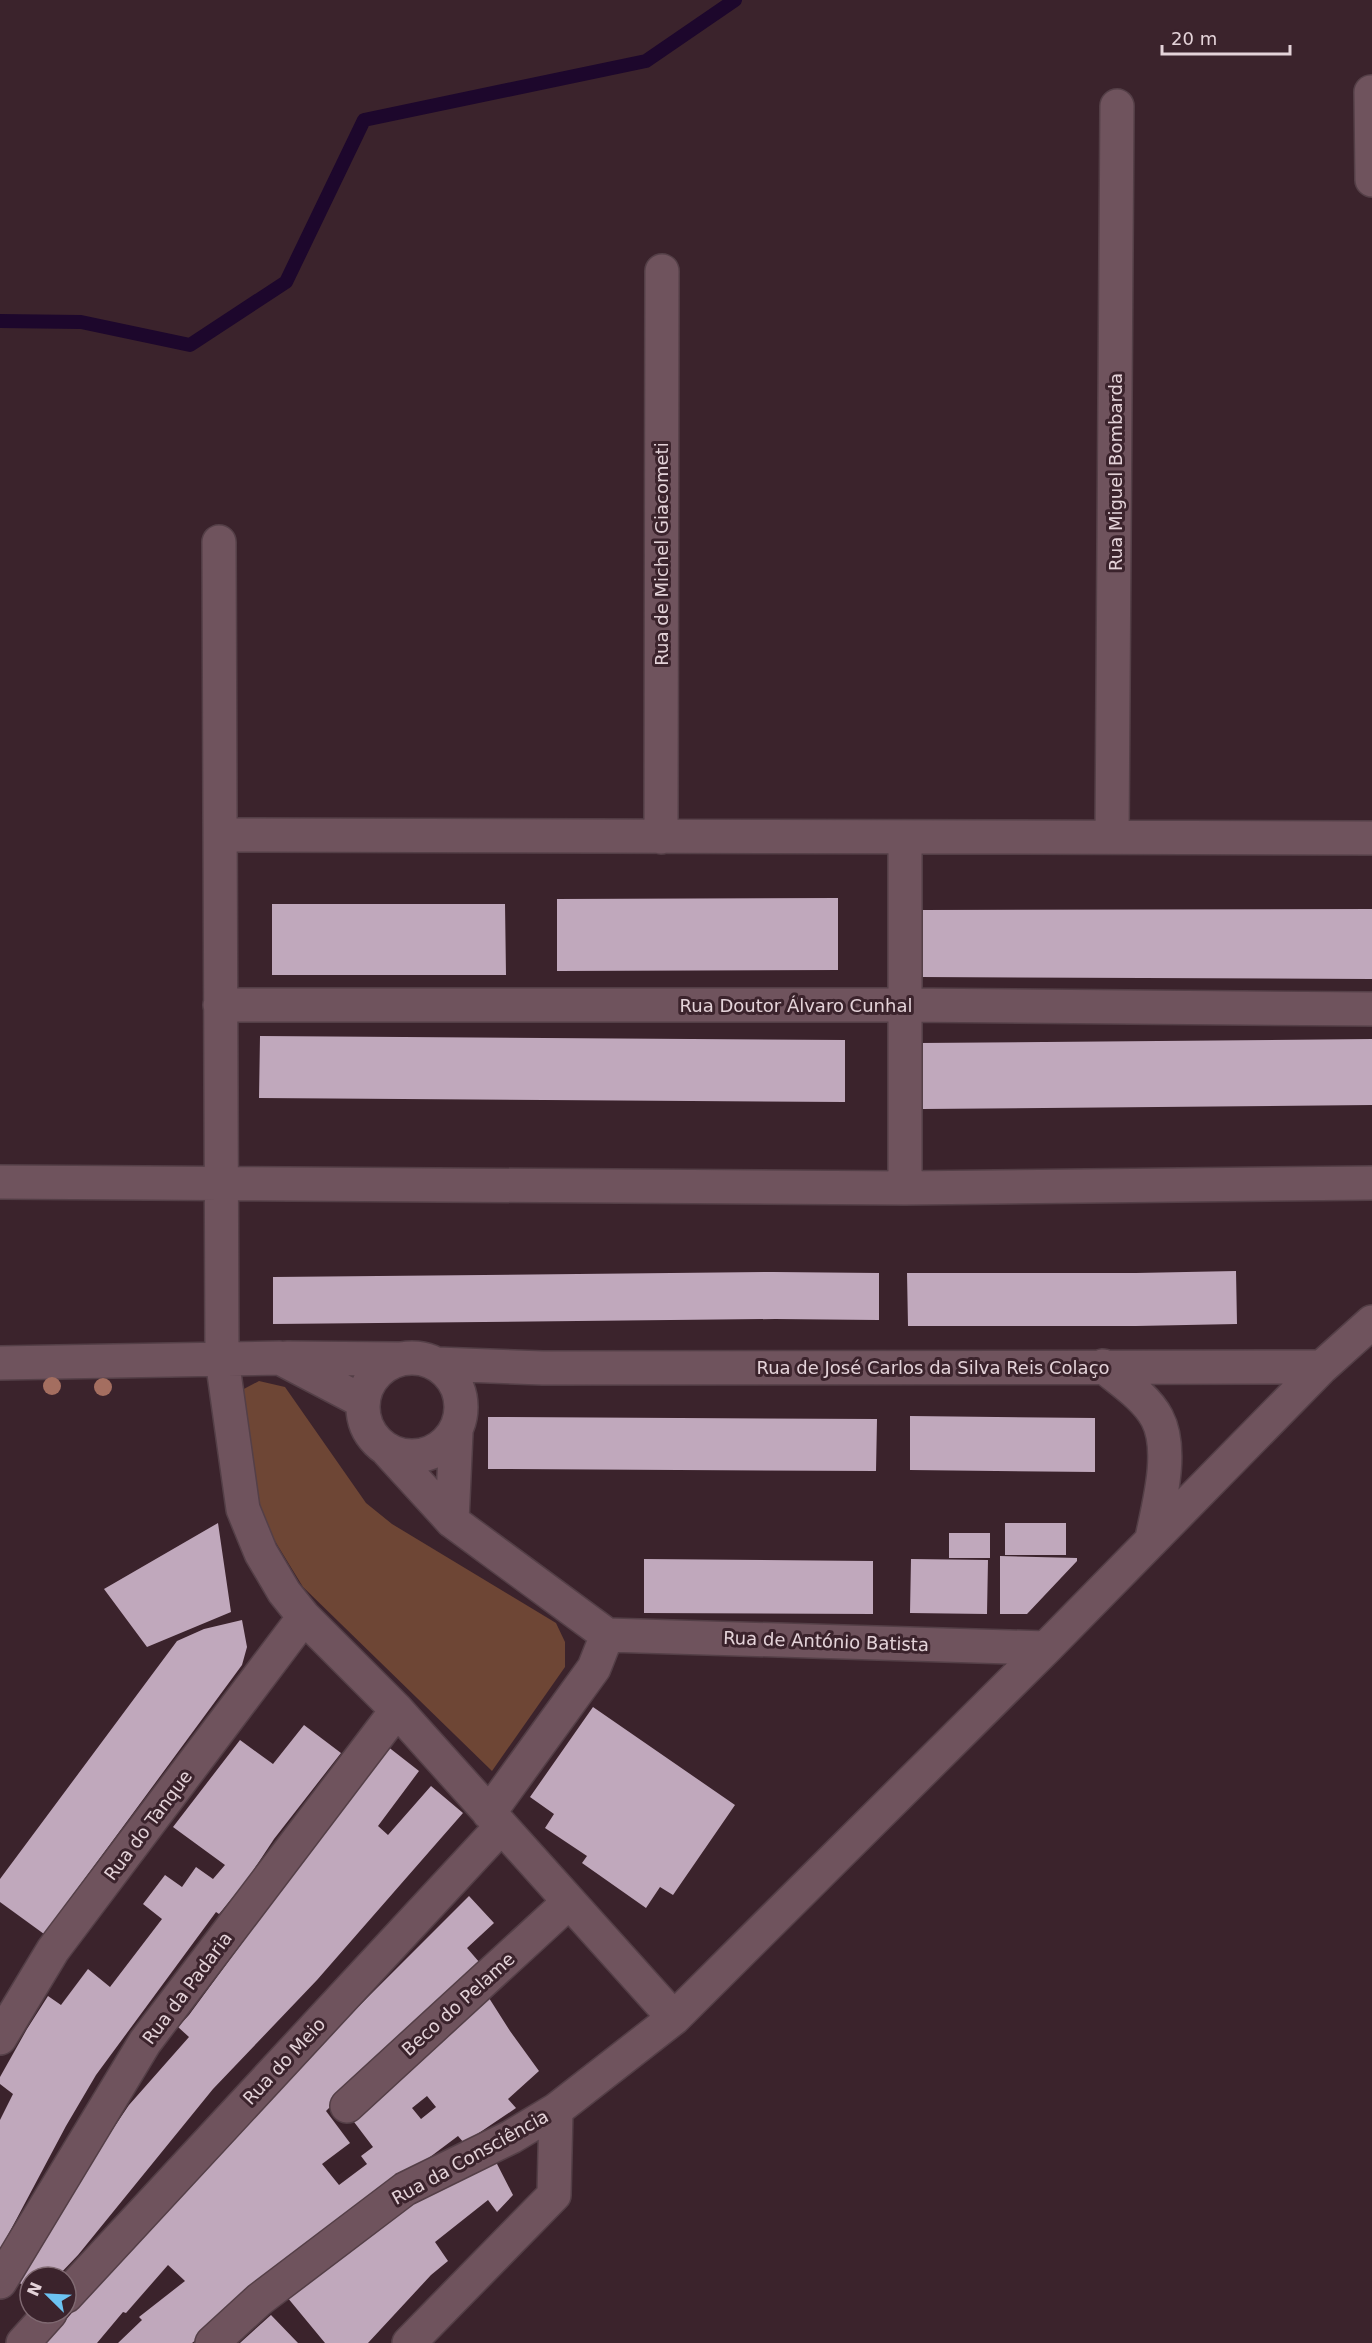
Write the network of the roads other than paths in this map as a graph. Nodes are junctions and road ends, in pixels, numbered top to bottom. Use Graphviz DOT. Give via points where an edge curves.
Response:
graph roads {
  1 [pos="1371,92"];
  2 [pos="1117,106"];
  3 [pos="1372,180"];
  4 [pos="662,271"];
  5 [pos="219,542"];
  6 [pos="220,835"];
  7 [pos="661,837"];
  8 [pos="905,837"];
  9 [pos="1112,837"];
  10 [pos="1372,838"];
  11 [pos="220,1005"];
  12 [pos="905,1005"];
  13 [pos="1372,1009"];
  14 [pos="0,1182"];
  15 [pos="221,1182"];
  16 [pos="1372,1184"];
  17 [pos="905,1188"];
  18 [pos="1372,1322"];
  19 [pos="280,1358"];
  20 [pos="222,1359"];
  21 [pos="399,1359"];
  22 [pos="0,1363"];
  23 [pos="437,1364"];
  24 [pos="1103,1366"];
  25 [pos="1322,1367"];
  26 [pos="543,1368"];
  27 [pos="460,1394"];
  28 [pos="362,1401"];
  29 [pos="456,1432"];
  30 [pos="388,1451"];
  31 [pos="452,1521"];
  32 [pos="1152,1538"];
  33 [pos="304,1617"];
  34 [pos="607,1635"];
  35 [pos="1046,1648"];
  36 [pos="397,1710"];
  37 [pos="495,1820"];
  38 [pos="569,1902"];
  39 [pos="674,2018"];
  40 [pos="0,2038"];
  41 [pos="346,2106"];
  42 [pos="556,2110"];
  43 [pos="0,2282"];
  44 [pos="78,2283"];
  45 [pos="39,2325"];
  46 [pos="22,2343"];
  47 [pos="212,2343"];
  48 [pos="409,2343"];
  1 -- 3 [label="street"];
  2 -- 9 [label="street, Rua Miguel Bombarda"];
  4 -- 7 [label="street, Rua de Michel Giacometi"];
  5 -- 6 [label="street"];
  6 -- 7 [label="street"];
  6 -- 11 [label="street"];
  7 -- 8 [label="street"];
  8 -- 9 [label="street"];
  8 -- 12 [label="street"];
  9 -- 10 [label="street"];
  11 -- 12 [label="street, Rua Doutor Álvaro Cunhal"];
  11 -- 15 [label="street"];
  12 -- 13 [label="street, Rua Doutor Álvaro Cunhal"];
  12 -- 17 [label="street"];
  14 -- 15 [label="street"];
  15 -- 17 [label="street"];
  15 -- 20 [label="street"];
  16 -- 17 [label="street"];
  18 -- 25 [label="street, Rua da Consciência"];
  19 -- 20 [label="street"];
  19 -- 21 [label="street"];
  19 -- 28 [label="street"];
  20 -- 22 [label="street"];
  20 -- 33 [label="street" via="243,1509 261,1553"];
  21 -- 23 [label="street" via="418,1357"];
  21 -- 28 [label="street" via="381,1368 368,1383"];
  23 -- 26 [label="street"];
  23 -- 27 [label="street" via="452,1377"];
  24 -- 25 [label="street, Rua de José Carlos da Silva Reis Colaço"];
  24 -- 26 [label="street, Rua de José Carlos da Silva Reis Colaço"];
  24 -- 32 [label="street" via="1141,1398 1157,1418 1166,1453"];
  25 -- 32 [label="street, Rua da Consciência"];
  26 -- 27 [label="street"];
  27 -- 29 [label="street" via="462,1413"];
  28 -- 30 [label="street" via="368,1429"];
  29 -- 30 [label="street" via="443,1447 425,1455 406,1457"];
  29 -- 31 [label="street"];
  30 -- 31 [label="street"];
  31 -- 34 [label="street"];
  32 -- 35 [label="street, Rua da Consciência"];
  33 -- 36 [label="street"];
  33 -- 40 [label="street, Rua do Tanque" via="54,1950"];
  34 -- 35 [label="street, Rua de António Batista"];
  34 -- 37 [label="street, Rua do Meio" via="594,1668"];
  35 -- 39 [label="street, Rua da Consciência"];
  36 -- 37 [label="street"];
  36 -- 43 [label="street, Rua da Padaria" via="146,2042"];
  37 -- 38 [label="street"];
  37 -- 44 [label="street, Rua do Meio"];
  38 -- 39 [label="street"];
  38 -- 41 [label="street, Beco do Pelame"];
  39 -- 42 [label="street, Rua da Consciência"];
  42 -- 47 [label="street, Rua da Consciência" via="511,2137 405,2189 260,2299"];
  42 -- 48 [label="street" via="554,2195"];
  45 -- 46 [label="street"];
}
